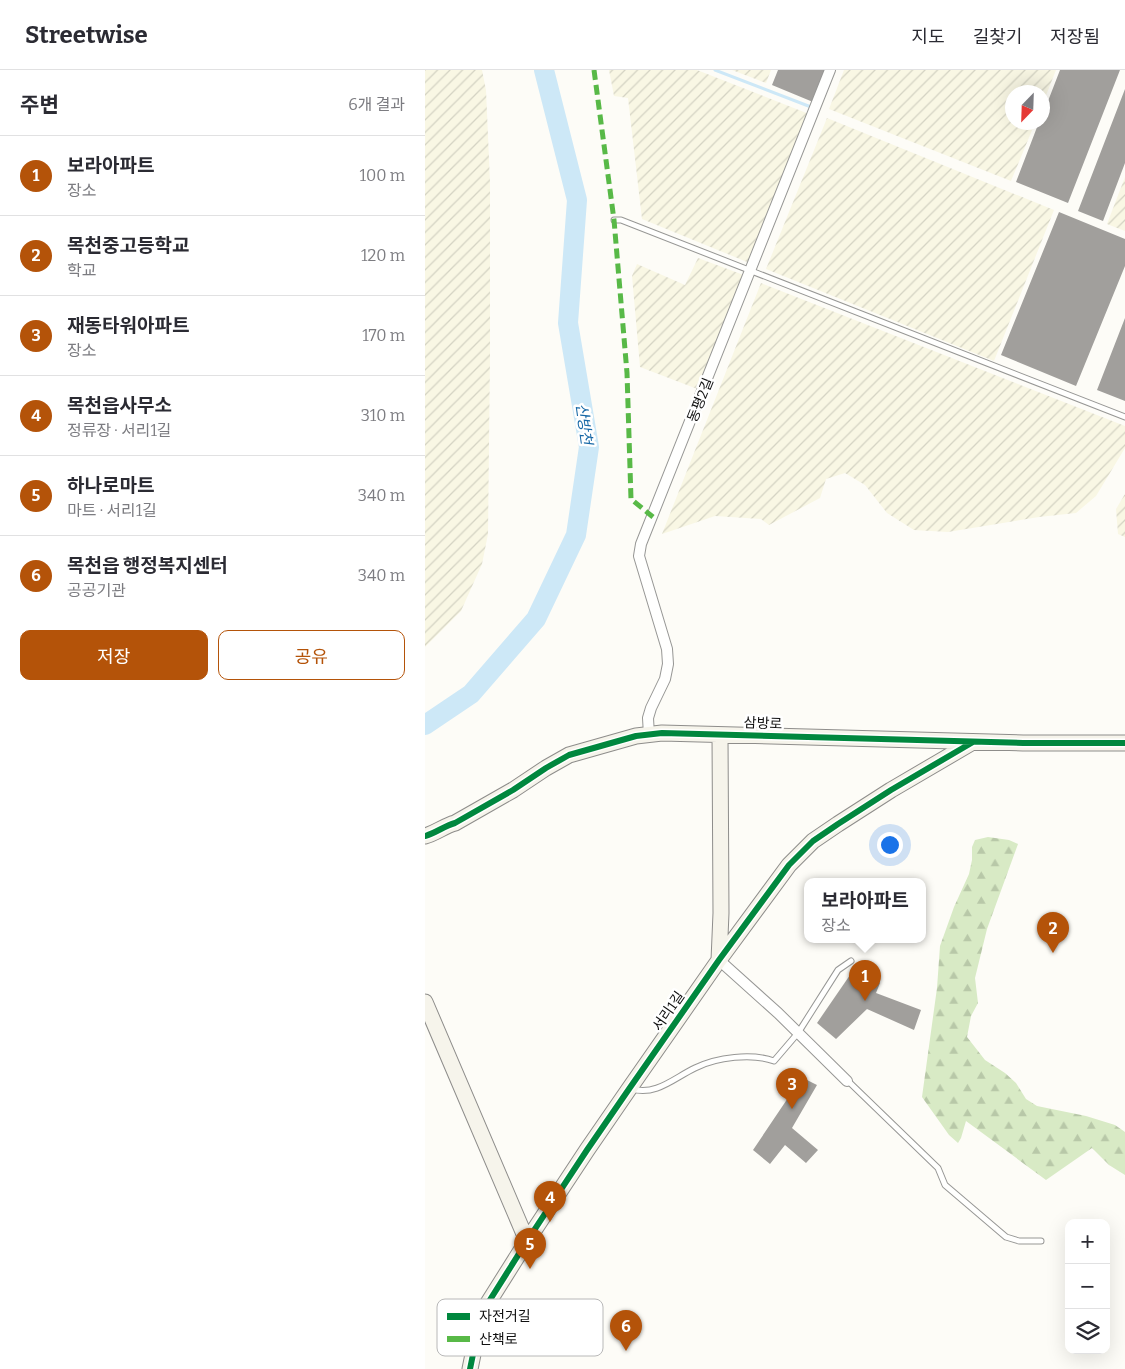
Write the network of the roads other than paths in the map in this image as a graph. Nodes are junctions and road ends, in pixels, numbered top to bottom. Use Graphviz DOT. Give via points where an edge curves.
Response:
graph roads {
  1 [pos="830,70"];
  2 [pos="615,220"];
  3 [pos="751,271"];
  4 [pos="1125,417"];
  5 [pos="720,734"];
  6 [pos="649,735"];
  7 [pos="973,742"];
  8 [pos="1125,743"];
  9 [pos="446,826"];
  10 [pos="425,827"];
  11 [pos="425,836"];
  12 [pos="719,960"];
  13 [pos="851,961"];
  14 [pos="425,1002"];
  15 [pos="798,1033"];
  16 [pos="847,1081"];
  17 [pos="629,1089"];
  18 [pos="1041,1240"];
  19 [pos="527,1241"];
  20 [pos="491,1299"];
  21 [pos="473,1356"];
  22 [pos="470,1369"];
  1 -- 3 [label="street, 동평2길"];
  2 -- 3 [label="lane"];
  3 -- 4 [label="lane"];
  3 -- 6 [label="street, 동평2길" via="641,544 639,556 667,649 668,664 648,718"];
  5 -- 6 [label="street, 삼방로"];
  5 -- 7 [label="street, 삼방로"];
  5 -- 12 [label="street"];
  6 -- 9 [label="street, 삼방로" via="569,755"];
  7 -- 8 [label="street, 삼방로"];
  7 -- 12 [label="street, 서리1길" via="813,841 789,865"];
  9 -- 10 [label="street, 삼방로" via="433,824"];
  9 -- 11 [label="street, 삼방로"];
  12 -- 15 [label="street"];
  12 -- 17 [label="street, 서리1길"];
  13 -- 15 [label="lane" via="838,970"];
  14 -- 19 [label="street"];
  15 -- 16 [label="street"];
  15 -- 17 [label="lane" via="774,1061 764,1057 727,1058 697,1066 658,1088 641,1092"];
  16 -- 18 [label="lane" via="938,1168 945,1185 1006,1237 1019,1241"];
  17 -- 19 [label="street, 서리1길"];
  19 -- 20 [label="street, 서리1길"];
  21 -- 22 [label="street, 서리1길"];
}
